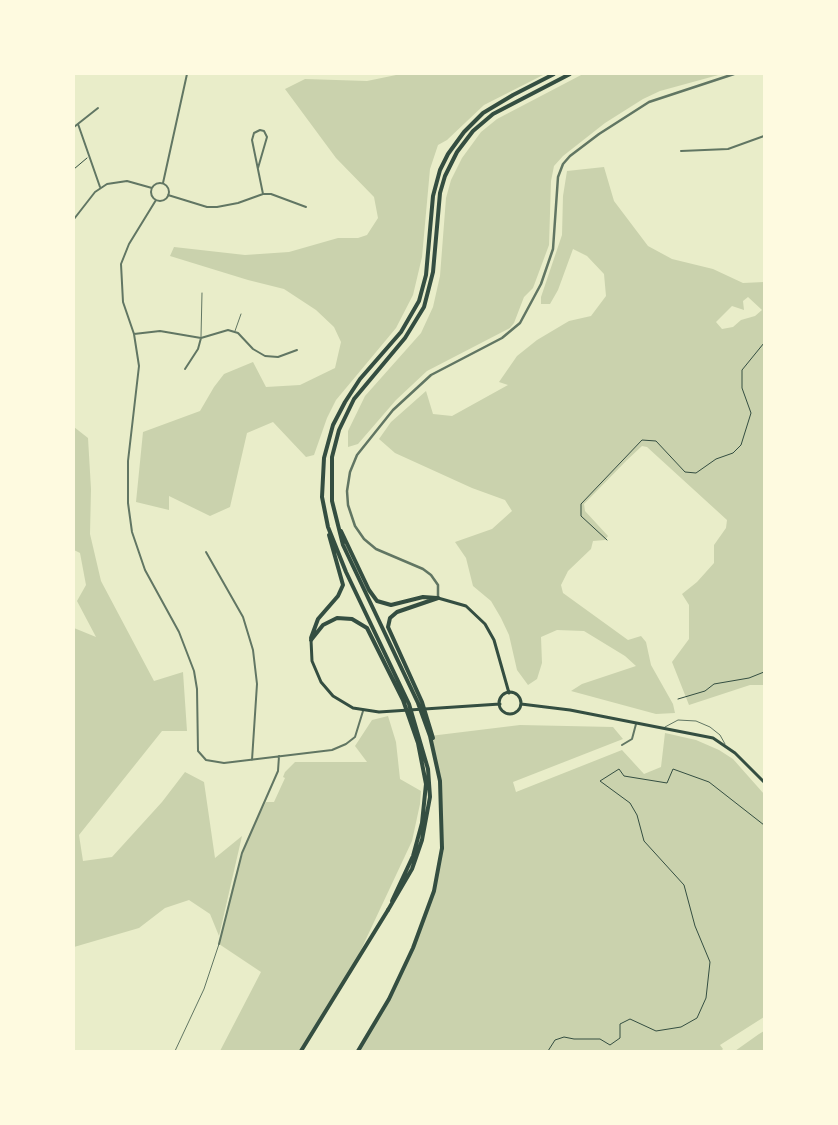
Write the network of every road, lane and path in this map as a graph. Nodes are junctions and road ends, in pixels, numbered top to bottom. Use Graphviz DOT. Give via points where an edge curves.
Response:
graph roads {
  1 [pos="187,74"];
  2 [pos="554,74"];
  3 [pos="570,74"];
  4 [pos="734,74"];
  5 [pos="98,108"];
  6 [pos="78,124"];
  7 [pos="74,127"];
  8 [pos="764,136"];
  9 [pos="681,151"];
  10 [pos="90,156"];
  11 [pos="258,168"];
  12 [pos="74,169"];
  13 [pos="163,183"];
  14 [pos="100,187"];
  15 [pos="152,188"];
  16 [pos="263,194"];
  17 [pos="168,195"];
  18 [pos="156,200"];
  19 [pos="306,207"];
  20 [pos="74,219"];
  21 [pos="202,293"];
  22 [pos="241,314"];
  23 [pos="235,332"];
  24 [pos="134,334"];
  25 [pos="201,338"];
  26 [pos="764,343"];
  27 [pos="297,350"];
  28 [pos="185,369"];
  29 [pos="336,518"];
  30 [pos="328,526"];
  31 [pos="607,540"];
  32 [pos="206,552"];
  33 [pos="438,598"];
  34 [pos="311,640"];
  35 [pos="764,672"];
  36 [pos="509,693"];
  37 [pos="678,699"];
  38 [pos="500,704"];
  39 [pos="521,704"];
  40 [pos="363,711"];
  41 [pos="637,722"];
  42 [pos="665,727"];
  43 [pos="725,744"];
  44 [pos="622,745"];
  45 [pos="279,756"];
  46 [pos="436,758"];
  47 [pos="252,760"];
  48 [pos="764,782"];
  49 [pos="764,826"];
  50 [pos="388,910"];
  51 [pos="219,944"];
  52 [pos="175,1051"];
  53 [pos="301,1051"];
  54 [pos="358,1051"];
  55 [pos="548,1051"];
  1 -- 13 [label="street"];
  2 -- 30 [label="highway" via="512,94 483,113 458,139 444,161 431,204 426,275 419,300 401,332 350,393 330,434 322,478"];
  3 -- 29 [label="highway" via="493,114 473,131 452,160 440,193 432,280 424,307 405,338 354,399 339,430 330,473"];
  4 -- 33 [label="street" via="649,102 599,134 567,160 560,169 556,186 553,249 541,284 520,323 502,338 427,378 393,410 357,455 347,491 349,511 355,526 376,549 431,575 438,585"];
  5 -- 6 [label="street"];
  6 -- 7 [label="street"];
  6 -- 10 [label="street"];
  8 -- 9 [label="street" via="728,149"];
  10 -- 12 [label="path"];
  10 -- 14 [label="street"];
  11 -- 11 [label="street" via="252,137 260,130 267,137"];
  11 -- 16 [label="street"];
  13 -- 15 [label="street"];
  13 -- 17 [label="street" via="168,187"];
  14 -- 15 [label="street" via="127,181"];
  14 -- 20 [label="street"];
  15 -- 18 [label="street" via="152,196"];
  16 -- 17 [label="street" via="217,207 206,207"];
  16 -- 19 [label="street" via="280,195"];
  17 -- 18 [label="street" via="162,201"];
  18 -- 24 [label="street" via="129,244 121,264 123,302"];
  21 -- 25 [label="lane"];
  22 -- 23 [label="lane"];
  23 -- 25 [label="street" via="224,330"];
  23 -- 27 [label="street" via="265,356 278,357"];
  24 -- 25 [label="street" via="160,331"];
  24 -- 47 [label="street" via="139,374 127,490 136,547 144,570 179,632 190,661 196,689 196,744 199,754 214,763"];
  25 -- 28 [label="street" via="198,350"];
  26 -- 31 [label="path" via="742,370 742,388 751,413 741,445 696,473 686,472 656,441 642,440 581,504 581,516"];
  29 -- 33 [label="highway" via="369,590 378,601 391,605 423,597"];
  29 -- 46 [label="highway" via="350,560 418,703"];
  30 -- 34 [label="highway" via="343,584 338,596 318,619"];
  30 -- 50 [label="highway" via="346,572 409,704 428,769 430,797 422,840 412,869"];
  32 -- 47 [label="street" via="243,617 253,650 257,684"];
  33 -- 36 [label="main road" via="461,604 482,620 494,640"];
  33 -- 46 [label="highway" via="397,612 390,618 388,627 432,730"];
  34 -- 40 [label="main road" via="312,661 321,682 339,700"];
  34 -- 50 [label="highway" via="323,625 337,618 352,619 367,628 403,700 418,743 426,784 422,823 413,856"];
  35 -- 37 [label="path" via="714,684 705,691"];
  36 -- 38 [label="main road" via="503,696"];
  36 -- 39 [label="main road" via="516,694"];
  38 -- 39 [label="main road" via="505,713 512,714"];
  38 -- 40 [label="main road"];
  39 -- 41 [label="main road"];
  40 -- 45 [label="street" via="358,731 346,744 332,750"];
  41 -- 42 [label="main road"];
  41 -- 44 [label="street" via="632,739"];
  42 -- 43 [label="main road"];
  42 -- 43 [label="lane" via="678,720 696,721 710,727"];
  43 -- 48 [label="main road"];
  45 -- 47 [label="street"];
  45 -- 51 [label="street" via="278,771 242,853"];
  46 -- 54 [label="highway" via="442,848 434,891 389,999"];
  49 -- 55 [label="path" via="709,782 673,769 667,783 624,776 620,769 600,781 630,803 644,841 684,885 695,926 710,962 706,998 697,1018 681,1027 656,1031 630,1019 620,1024 620,1038 610,1045 600,1039 574,1040 564,1036 555,1040"];
  50 -- 53 [label="highway"];
  51 -- 52 [label="lane" via="207,982"];
}
